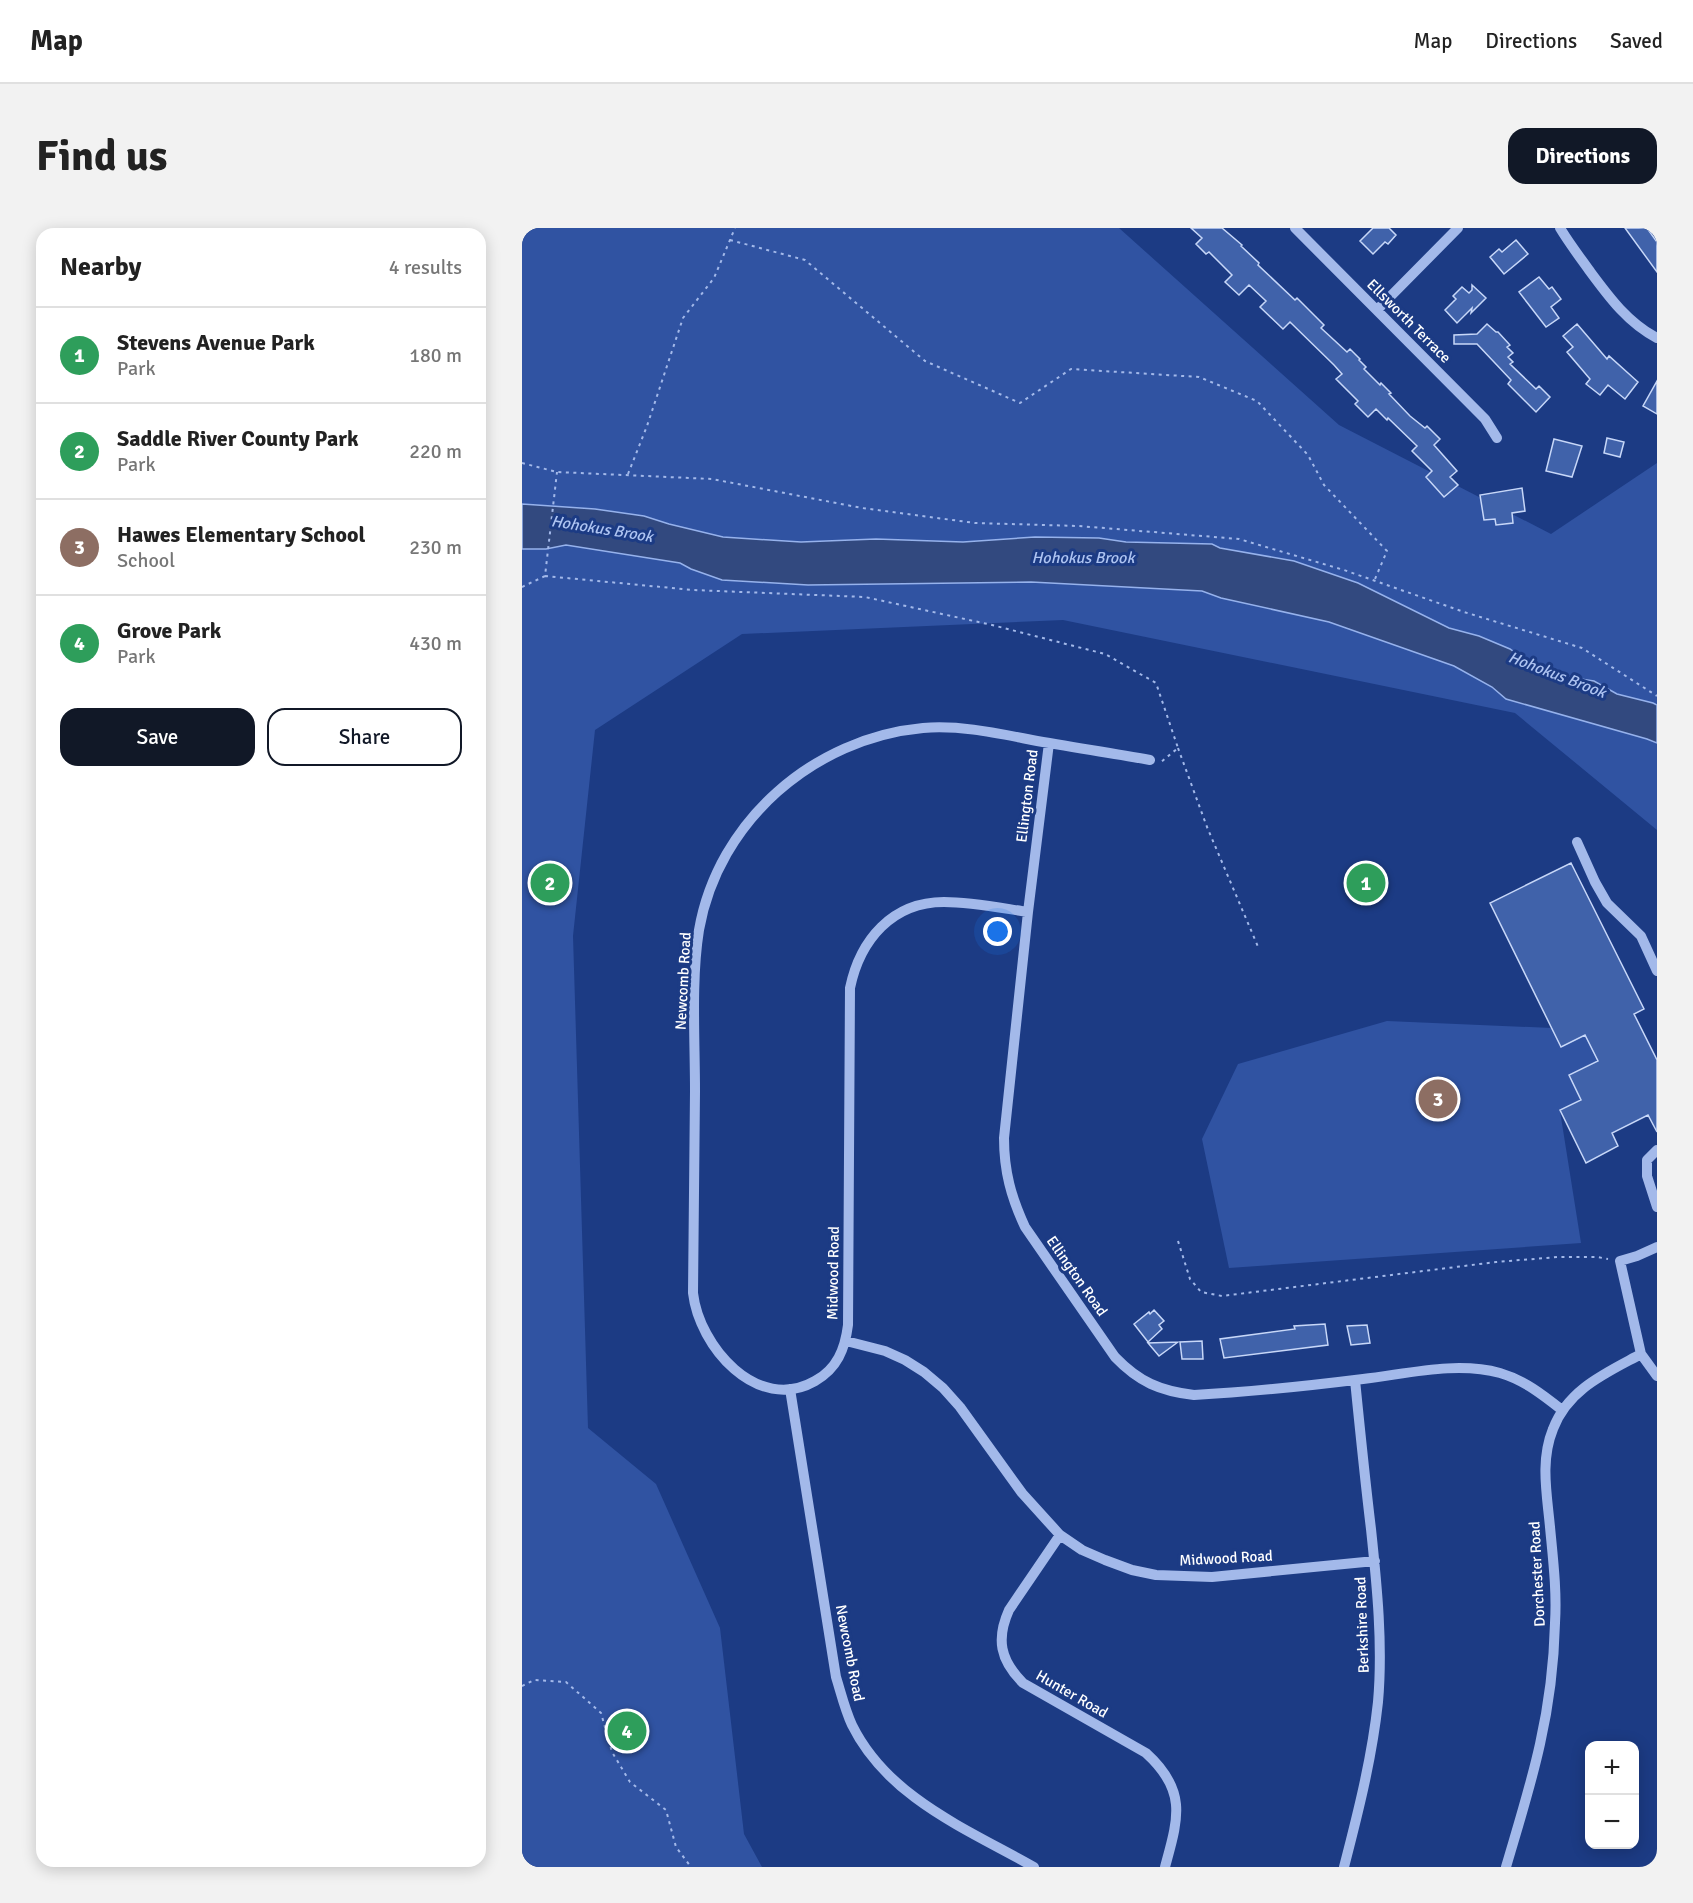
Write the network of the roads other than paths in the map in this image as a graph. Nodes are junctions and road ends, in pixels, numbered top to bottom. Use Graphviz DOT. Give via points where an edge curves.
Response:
graph roads {
  1 [pos="1295,228"];
  2 [pos="1458,228"];
  3 [pos="1560,228"];
  4 [pos="1377,310"];
  5 [pos="1657,338"];
  6 [pos="1497,438"];
  7 [pos="1049,743"];
  8 [pos="1150,760"];
  9 [pos="1577,842"];
  10 [pos="1028,912"];
  11 [pos="1657,971"];
  12 [pos="1657,1149"];
  13 [pos="1657,1207"];
  14 [pos="1657,1247"];
  15 [pos="846,1341"];
  16 [pos="1641,1354"];
  17 [pos="1657,1376"];
  18 [pos="1355,1380"];
  19 [pos="790,1389"];
  20 [pos="1563,1410"];
  21 [pos="1060,1536"];
  22 [pos="1375,1561"];
  23 [pos="1034,1867"];
  24 [pos="1165,1867"];
  25 [pos="1344,1867"];
  26 [pos="1506,1867"];
  1 -- 4 [label="street, Ellsworth Terrace"];
  2 -- 4 [label="street"];
  3 -- 5 [label="street" via="1613,303 1627,318"];
  4 -- 6 [label="street, Ellsworth Terrace" via="1485,419"];
  7 -- 8 [label="street, Newcomb Road"];
  7 -- 10 [label="street, Ellington Road"];
  7 -- 19 [label="street, Newcomb Road" via="950,727 898,732 844,748 799,774 757,811 725,857 714,881 699,931 695,983 694,1299 706,1335 730,1365 764,1387"];
  9 -- 11 [label="street" via="1607,903 1641,936"];
  10 -- 15 [label="street, Midwood Road" via="956,902 925,904 893,917 861,953 850,988"];
  10 -- 18 [label="street, Ellington Road" via="1004,1138 1008,1184 1025,1227 1115,1357 1157,1388 1194,1395"];
  12 -- 13 [label="street" via="1647,1160 1647,1176"];
  14 -- 16 [label="street" via="1620,1261"];
  15 -- 19 [label="street, Newcomb Road" via="841,1355 822,1377"];
  15 -- 21 [label="street, Midwood Road" via="905,1360 943,1388 1022,1493"];
  16 -- 17 [label="street"];
  16 -- 20 [label="street, Dorchester Road" via="1592,1381"];
  18 -- 20 [label="street, Ellington Road" via="1479,1369 1521,1381"];
  18 -- 22 [label="street, Berkshire Road"];
  19 -- 23 [label="street, Newcomb Road" via="836,1677 852,1725 882,1770 901,1788 922,1804"];
  20 -- 26 [label="street, Dorchester Road" via="1553,1427 1545,1464 1555,1577 1553,1664 1540,1745"];
  21 -- 22 [label="street, Midwood Road" via="1105,1560 1156,1575 1212,1577"];
  21 -- 24 [label="street, Hunter Road" via="1009,1610 1001,1636 1002,1650 1023,1683 1146,1753 1158,1764 1171,1786 1177,1811"];
  22 -- 25 [label="street, Berkshire Road" via="1378,1701 1363,1794"];
}
